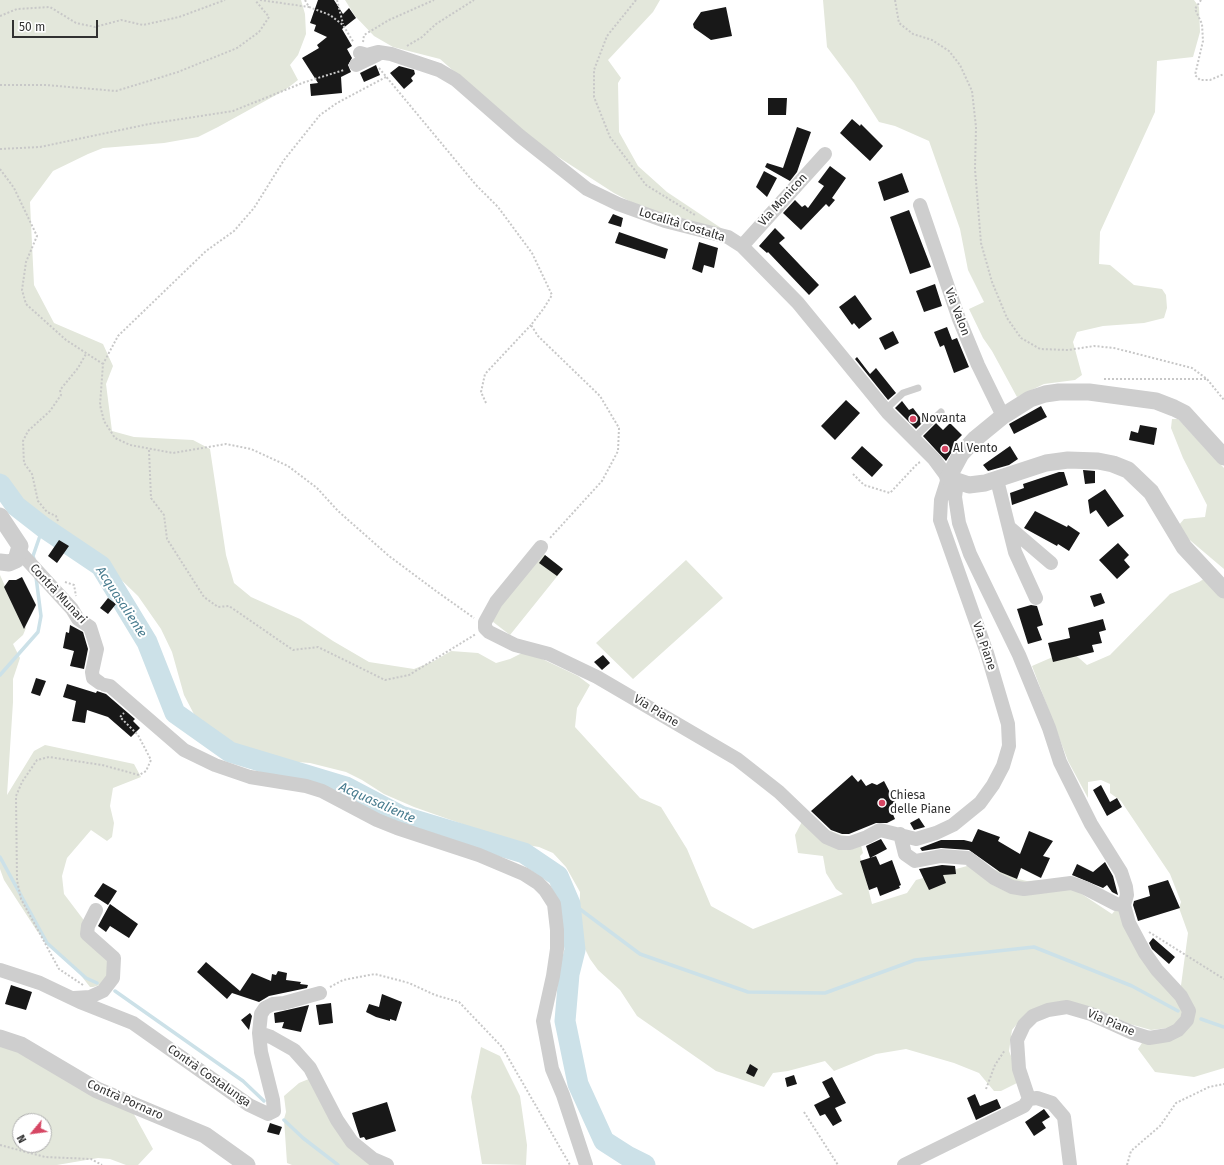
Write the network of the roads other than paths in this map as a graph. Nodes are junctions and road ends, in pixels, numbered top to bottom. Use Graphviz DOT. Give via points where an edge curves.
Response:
graph roads {
  1 [pos="353,63"];
  2 [pos="825,154"];
  3 [pos="920,205"];
  4 [pos="742,246"];
  5 [pos="918,388"];
  6 [pos="885,410"];
  7 [pos="941,412"];
  8 [pos="1003,416"];
  9 [pos="914,438"];
  10 [pos="1224,457"];
  11 [pos="953,480"];
  12 [pos="997,480"];
  13 [pos="0,516"];
  14 [pos="1010,528"];
  15 [pos="541,547"];
  16 [pos="23,556"];
  17 [pos="0,562"];
  18 [pos="1051,563"];
  19 [pos="1224,590"];
  20 [pos="1036,598"];
  21 [pos="900,834"];
  22 [pos="1124,905"];
  23 [pos="96,910"];
  24 [pos="0,970"];
  25 [pos="320,993"];
  26 [pos="72,998"];
  27 [pos="259,1033"];
  28 [pos="0,1038"];
  29 [pos="1028,1099"];
  30 [pos="247,1165"];
  31 [pos="386,1165"];
  32 [pos="586,1165"];
  33 [pos="904,1165"];
  34 [pos="1070,1165"];
  1 -- 4 [label="street, Località Costalta" via="384,53 439,70 456,80 525,141 587,189 618,204 665,221 728,237"];
  2 -- 4 [label="street, Via Monicon"];
  3 -- 8 [label="street, Via Valon" via="959,319"];
  4 -- 6 [label="street, Località Costalta" via="798,303"];
  5 -- 6 [label="lane" via="903,393"];
  6 -- 9 [label="street, Località Costalta"];
  7 -- 9 [label="lane"];
  8 -- 10 [label="street, Via Piane" via="1030,399 1059,392 1089,392 1156,401 1184,413"];
  8 -- 11 [label="street, Via Piane" via="986,426 961,454"];
  9 -- 11 [label="street, Località Costalta"];
  11 -- 12 [label="street" via="969,484"];
  11 -- 21 [label="street, Via Piane" via="941,500 940,520 999,690 1008,724 1009,746 1003,766 993,785 980,803 953,825 916,839"];
  11 -- 22 [label="street, Via Piane" via="959,523 970,554 1019,655 1050,728 1060,762 1091,824 1121,872 1127,891"];
  12 -- 14 [label="street"];
  12 -- 19 [label="street" via="1046,463 1068,460 1098,461 1128,470 1151,492 1184,547"];
  13 -- 16 [label="street" via="20,546"];
  14 -- 18 [label="street"];
  14 -- 20 [label="street" via="1015,552"];
  15 -- 21 [label="street, Via Piane" via="496,602 485,625 488,632 515,645 549,654 598,677 736,759 779,792 826,837 840,843 850,843 880,830"];
  16 -- 17 [label="street" via="9,563"];
  16 -- 32 [label="street, Contrà Munari" via="78,618 90,627 97,649 93,678 110,686 184,750 230,772 322,791 377,820 480,855 524,874 546,890 554,904 557,949 543,1021 552,1069 564,1095"];
  21 -- 22 [label="street" via="905,854 915,861 941,856 968,858 994,878 1012,887 1024,889 1071,883 1110,902"];
  22 -- 29 [label="street, Via Piane" via="1129,923 1144,953 1181,996 1189,1011 1187,1020 1178,1030 1168,1035 1149,1038 1067,1007 1032,1016 1024,1025 1017,1040 1019,1069"];
  23 -- 26 [label="street" via="87,934 114,958 113,978 103,990 90,997"];
  24 -- 26 [label="street" via="40,983"];
  25 -- 27 [label="street, Contrà Costalunga" via="268,1006 260,1017"];
  26 -- 27 [label="street, Contrà Costalunga" via="133,1023 249,1105 262,1113 270,1114 274,1111 274,1100 261,1052"];
  27 -- 31 [label="street" via="294,1050 310,1068 337,1120 352,1142"];
  28 -- 30 [label="street, Contrà Pornaro" via="22,1045 97,1090 205,1135"];
  29 -- 33 [label="street" via="1024,1106"];
  29 -- 34 [label="street" via="1037,1098 1052,1103 1064,1117"];
}
